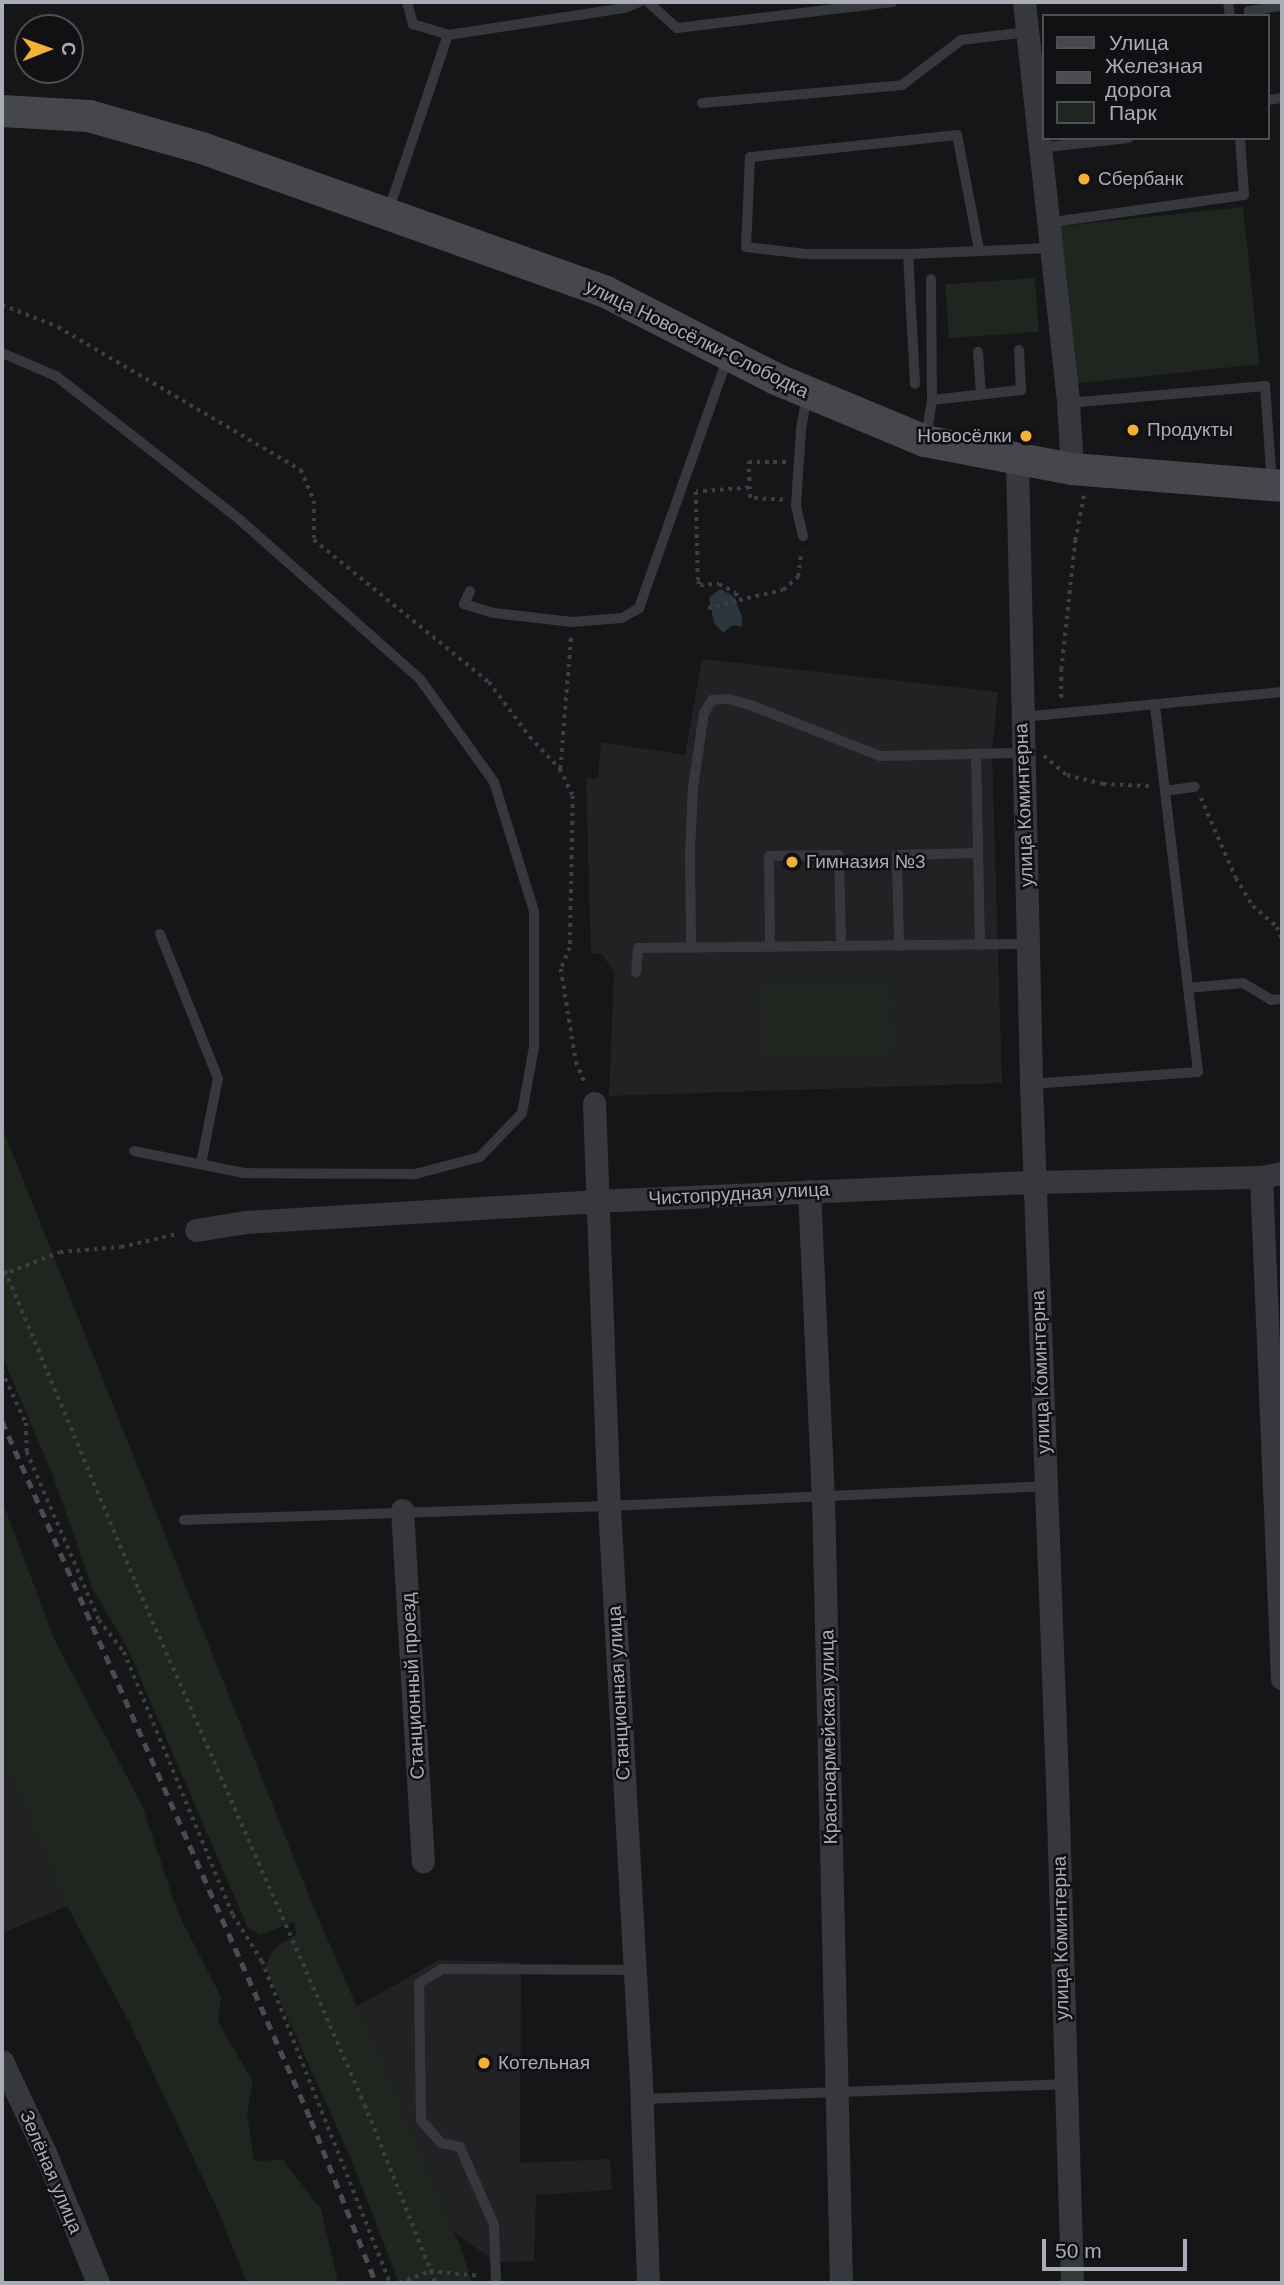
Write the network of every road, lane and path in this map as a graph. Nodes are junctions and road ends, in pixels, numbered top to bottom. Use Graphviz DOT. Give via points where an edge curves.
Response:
graph roads {
  1 [pos="407,2"];
  2 [pos="639,2"];
  3 [pos="648,2"];
  4 [pos="892,2"];
  5 [pos="1024,2"];
  6 [pos="1282,6"];
  7 [pos="1249,14"];
  8 [pos="448,35"];
  9 [pos="1033,38"];
  10 [pos="702,103"];
  11 [pos="2,111"];
  12 [pos="1110,140"];
  13 [pos="1240,140"];
  14 [pos="1038,148"];
  15 [pos="387,215"];
  16 [pos="1046,223"];
  17 [pos="1049,247"];
  18 [pos="979,250"];
  19 [pos="908,254"];
  20 [pos="931,279"];
  21 [pos="1019,350"];
  22 [pos="978,352"];
  23 [pos="2,353"];
  24 [pos="729,354"];
  25 [pos="915,384"];
  26 [pos="808,393"];
  27 [pos="981,394"];
  28 [pos="932,400"];
  29 [pos="1069,403"];
  30 [pos="925,441"];
  31 [pos="1017,460"];
  32 [pos="799,462"];
  33 [pos="1080,470"];
  34 [pos="1277,486"];
  35 [pos="749,488"];
  36 [pos="797,500"];
  37 [pos="803,536"];
  38 [pos="470,591"];
  39 [pos="739,600"];
  40 [pos="708,608"];
  41 [pos="572,622"];
  42 [pos="1282,692"];
  43 [pos="1155,705"];
  44 [pos="1061,714"];
  45 [pos="1022,718"];
  46 [pos="1024,753"];
  47 [pos="976,754"];
  48 [pos="560,769"];
  49 [pos="1195,787"];
  50 [pos="1165,791"];
  51 [pos="978,853"];
  52 [pos="160,934"];
  53 [pos="1282,938"];
  54 [pos="1028,944"];
  55 [pos="979,945"];
  56 [pos="841,946"];
  57 [pos="899,946"];
  58 [pos="770,947"];
  59 [pos="691,948"];
  60 [pos="636,972"];
  61 [pos="1188,988"];
  62 [pos="1282,999"];
  63 [pos="1031,1084"];
  64 [pos="594,1103"];
  65 [pos="134,1151"];
  66 [pos="201,1164"];
  67 [pos="1272,1175"];
  68 [pos="1035,1182"];
  69 [pos="809,1191"];
  70 [pos="595,1201"];
  71 [pos="196,1230"];
  72 [pos="2,1263"];
  73 [pos="4,1275"];
  74 [pos="2,1371"];
  75 [pos="1045,1486"];
  76 [pos="823,1496"];
  77 [pos="609,1506"];
  78 [pos="402,1510"];
  79 [pos="184,1520"];
  80 [pos="1282,1679"];
  81 [pos="423,1861"];
  82 [pos="635,1970"];
  83 [pos="2,2061"];
  84 [pos="1064,2084"];
  85 [pos="838,2092"];
  86 [pos="642,2099"];
  87 [pos="430,2271"];
  88 [pos="99,2283"];
  89 [pos="390,2283"];
  90 [pos="399,2283"];
  91 [pos="436,2283"];
  92 [pos="488,2283"];
  93 [pos="496,2283"];
  94 [pos="648,2283"];
  95 [pos="841,2283"];
  96 [pos="1072,2283"];
  1 -- 8 [label="lane" via="413,24"];
  2 -- 8 [label="lane" via="625,8"];
  3 -- 4 [label="lane" via="677,28"];
  5 -- 9 [label="street"];
  6 -- 7 [label="lane"];
  8 -- 15 [label="lane"];
  9 -- 10 [label="lane" via="961,40 902,85"];
  9 -- 14 [label="street"];
  11 -- 15 [label="main road, улица Новосёлки-Слободка" via="89,116 202,148"];
  12 -- 14 [label="lane"];
  13 -- 16 [label="lane" via="1244,195"];
  14 -- 16 [label="street"];
  15 -- 24 [label="main road, улица Новосёлки-Слободка" via="606,292"];
  16 -- 17 [label="street"];
  17 -- 18 [label="lane"];
  17 -- 29 [label="street"];
  18 -- 19 [label="lane"];
  18 -- 19 [label="lane" via="957,135 750,157 746,247 806,254"];
  19 -- 25 [label="lane"];
  20 -- 28 [label="lane"];
  21 -- 27 [label="lane" via="1021,390"];
  22 -- 27 [label="lane"];
  23 -- 66 [label="lane" via="67,384 239,519 420,679 494,782 534,911 534,1047 522,1114 480,1157 415,1174 244,1173"];
  24 -- 26 [label="main road, улица Новосёлки-Слободка"];
  24 -- 41 [label="lane" via="639,608 622,618"];
  26 -- 30 [label="main road, улица Новосёлки-Слободка"];
  26 -- 32 [label="lane"];
  27 -- 28 [label="lane"];
  28 -- 30 [label="lane"];
  29 -- 33 [label="street"];
  29 -- 34 [label="lane" via="1265,386"];
  30 -- 31 [label="main road, улица Новосёлки-Слободка"];
  31 -- 33 [label="main road, улица Новосёлки-Слободка"];
  31 -- 45 [label="street, улица Коминтерна"];
  32 -- 35 [label="path" via="748,462"];
  32 -- 36 [label="lane"];
  33 -- 34 [label="main road, улица Новосёлки-Слободка"];
  33 -- 44 [label="path" via="1060,670"];
  35 -- 36 [label="path" via="750,498"];
  35 -- 39 [label="path" via="695,492 698,581 719,584 736,593"];
  36 -- 37 [label="lane"];
  37 -- 39 [label="path" via="798,577 783,590"];
  38 -- 41 [label="lane" via="464,604 494,613"];
  39 -- 40 [label="path"];
  41 -- 48 [label="path"];
  42 -- 43 [label="lane"];
  43 -- 44 [label="lane"];
  43 -- 50 [label="lane"];
  44 -- 45 [label="lane"];
  45 -- 46 [label="street, улица Коминтерна"];
  46 -- 47 [label="lane"];
  46 -- 50 [label="path" via="1048,757 1067,775"];
  46 -- 54 [label="street, улица Коминтерна"];
  47 -- 51 [label="lane"];
  47 -- 59 [label="lane" via="880,756 750,705 712,700 704,713 693,788"];
  49 -- 50 [label="lane"];
  49 -- 53 [label="path" via="1236,878 1253,906 1277,927"];
  50 -- 61 [label="lane"];
  51 -- 55 [label="lane"];
  51 -- 57 [label="lane" via="897,855"];
  52 -- 66 [label="lane" via="218,1078"];
  54 -- 55 [label="lane"];
  54 -- 63 [label="street, улица Коминтерна"];
  55 -- 57 [label="lane"];
  56 -- 57 [label="lane"];
  56 -- 58 [label="lane"];
  56 -- 58 [label="lane" via="839,855 769,856"];
  58 -- 59 [label="lane"];
  59 -- 60 [label="lane" via="638,948"];
  61 -- 62 [label="lane" via="1243,983 1272,1000"];
  61 -- 63 [label="lane" via="1198,1072"];
  63 -- 68 [label="street, улица Коминтерна"];
  64 -- 70 [label="street, Станционная улица"];
  65 -- 66 [label="lane"];
  67 -- 68 [label="street, Чистопрудная улица"];
  67 -- 80 [label="street"];
  68 -- 69 [label="street, Чистопрудная улица"];
  68 -- 75 [label="street, улица Коминтерна"];
  69 -- 70 [label="street, Чистопрудная улица"];
  69 -- 76 [label="street, Красноармейская улица"];
  70 -- 71 [label="street, Чистопрудная улица" via="246,1222"];
  70 -- 77 [label="street, Станционная улица"];
  71 -- 73 [label="path" via="121,1247 61,1252"];
  72 -- 73 [label="path"];
  73 -- 87 [label="path" via="365,2105"];
  74 -- 89 [label="path" via="26,1423 27,1452 99,1620 124,1652 233,1915 262,1961"];
  75 -- 76 [label="lane"];
  75 -- 84 [label="street, улица Коминтерна"];
  76 -- 77 [label="lane"];
  76 -- 85 [label="street, Красноармейская улица"];
  77 -- 78 [label="lane"];
  77 -- 82 [label="street, Станционная улица"];
  78 -- 79 [label="lane"];
  78 -- 81 [label="street, Станционный проезд"];
  82 -- 86 [label="street, Станционная улица"];
  82 -- 93 [label="lane" via="442,1969 419,1983 421,2120 441,2143 460,2147 494,2225"];
  83 -- 88 [label="street, Зелёная улица" via="47,2155"];
  84 -- 85 [label="lane"];
  84 -- 96 [label="street, улица Коминтерна"];
  85 -- 86 [label="lane"];
  85 -- 95 [label="street, Красноармейская улица"];
  86 -- 94 [label="street, Станционная улица"];
  87 -- 90 [label="path"];
  87 -- 91 [label="path"];
  87 -- 92 [label="path" via="481,2276"];
}
